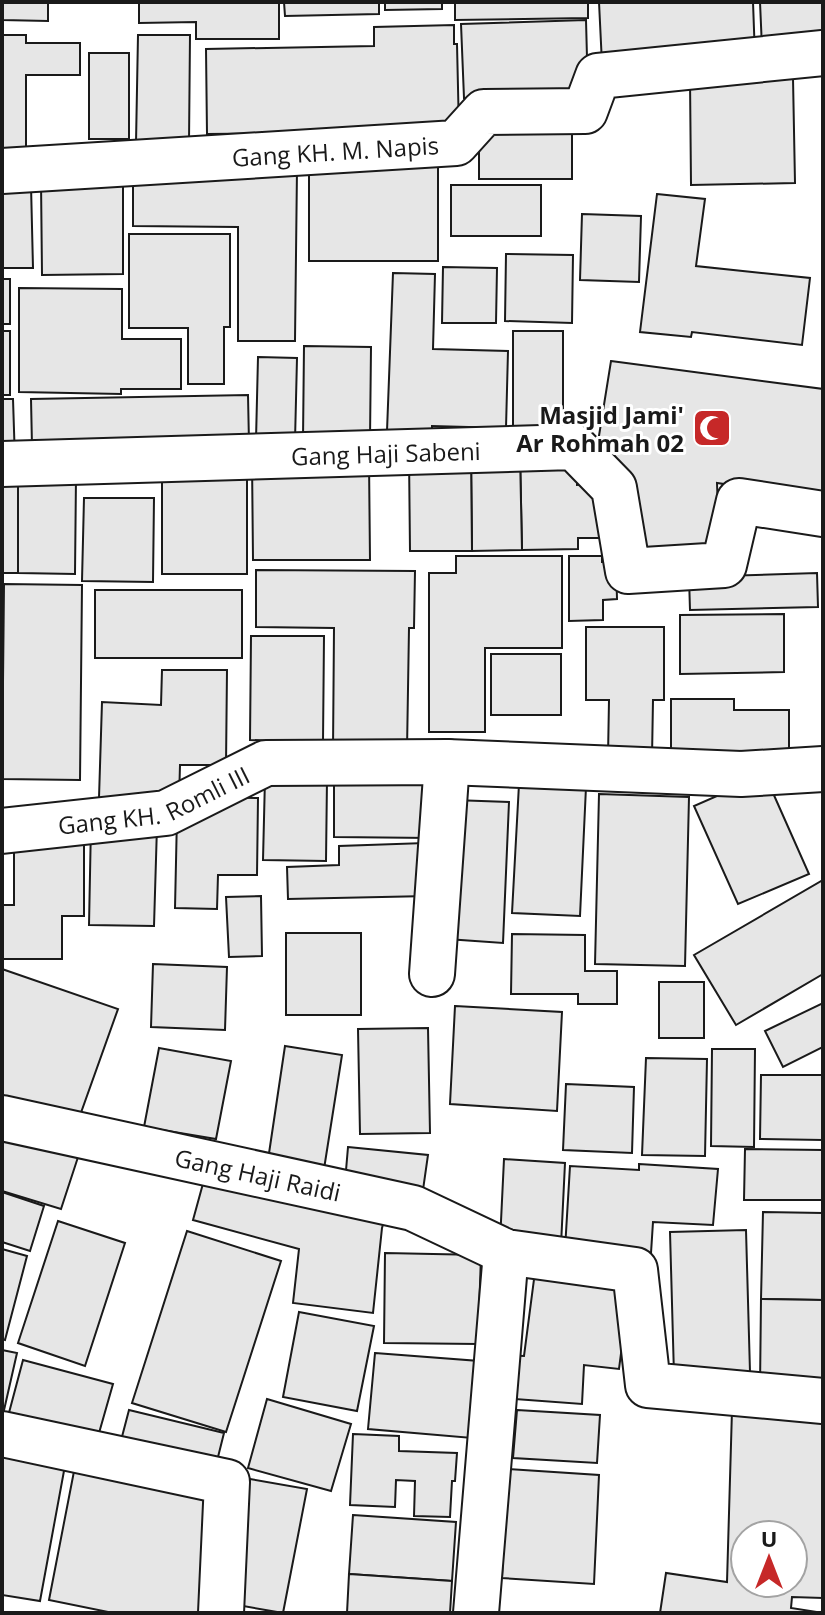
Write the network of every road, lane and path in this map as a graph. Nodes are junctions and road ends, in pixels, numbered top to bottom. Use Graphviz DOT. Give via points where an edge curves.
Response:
graph roads {
  1 [pos="823,53"];
  2 [pos="2,171"];
  3 [pos="2,464"];
  4 [pos="823,514"];
  5 [pos="447,762"];
  6 [pos="823,769"];
  7 [pos="2,831"];
  8 [pos="432,974"];
  9 [pos="2,1118"];
  10 [pos="506,1252"];
  11 [pos="823,1401"];
  12 [pos="2,1434"];
  13 [pos="221,1613"];
  14 [pos="476,1613"];
  1 -- 2 [label="street, Gang KH. M. Napis" via="598,76 585,111 484,112 456,143"];
  3 -- 4 [label="street, Gang Haji Sabeni" via="574,447 614,488 628,571 724,565 739,501"];
  5 -- 6 [label="street, Gang KH. Romli III" via="741,774"];
  5 -- 7 [label="street, Gang KH. Romli III" via="266,763 166,813"];
  5 -- 8 [label="street"];
  9 -- 10 [label="street, Gang Haji Raidi" via="413,1208"];
  10 -- 11 [label="street, Gang Haji Raidi" via="635,1270 648,1385"];
  10 -- 14 [label="street"];
  12 -- 13 [label="street" via="227,1482"];
}
